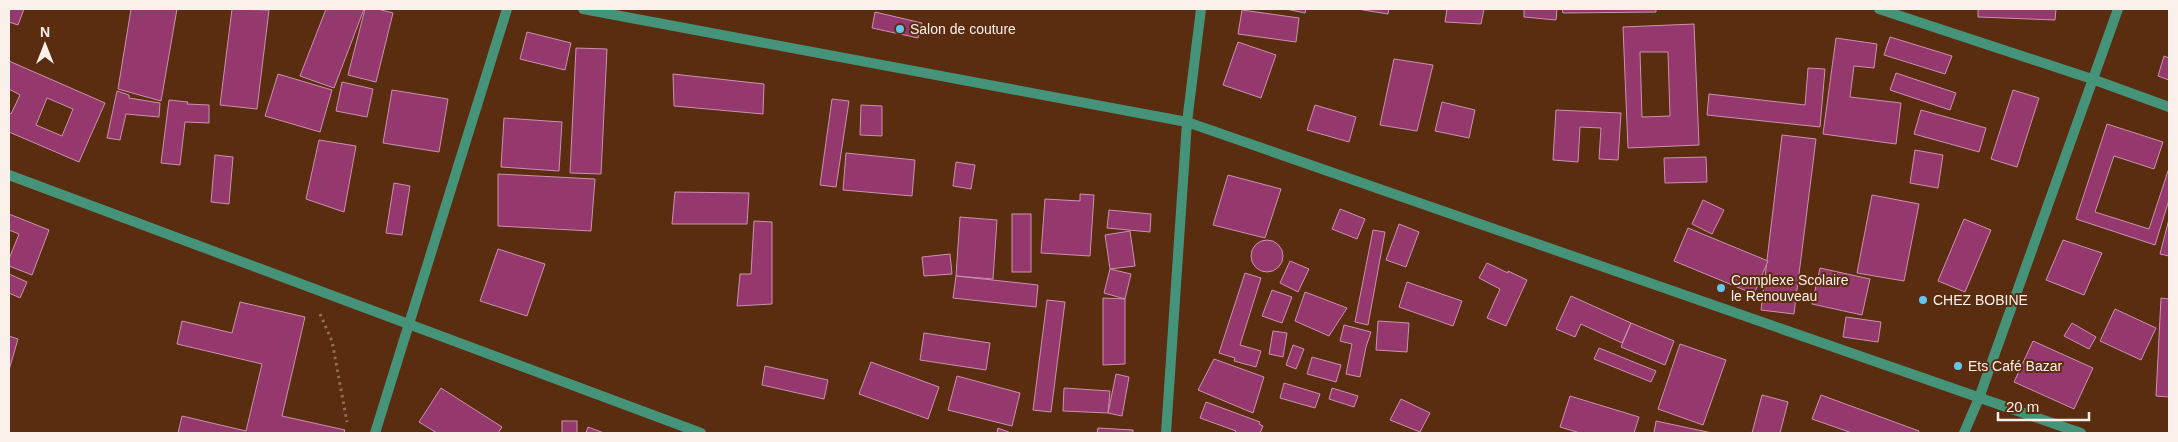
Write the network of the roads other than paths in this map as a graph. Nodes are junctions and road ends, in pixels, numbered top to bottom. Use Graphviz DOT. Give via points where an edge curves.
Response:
graph roads {
  1 [pos="507,9"];
  2 [pos="583,9"];
  3 [pos="1201,9"];
  4 [pos="1879,9"];
  5 [pos="2118,9"];
  6 [pos="2092,79"];
  7 [pos="2169,107"];
  8 [pos="1188,122"];
  9 [pos="9,175"];
  10 [pos="410,325"];
  11 [pos="1980,398"];
  12 [pos="375,433"];
  13 [pos="701,433"];
  14 [pos="1166,433"];
  15 [pos="1964,433"];
  16 [pos="2081,433"];
  1 -- 10 [label="street"];
  2 -- 8 [label="street"];
  3 -- 8 [label="street"];
  4 -- 6 [label="street"];
  5 -- 6 [label="street"];
  6 -- 7 [label="street"];
  6 -- 11 [label="street"];
  8 -- 11 [label="street"];
  8 -- 14 [label="street"];
  9 -- 10 [label="street"];
  10 -- 12 [label="street"];
  10 -- 13 [label="street"];
  11 -- 15 [label="street"];
  11 -- 16 [label="street"];
}
